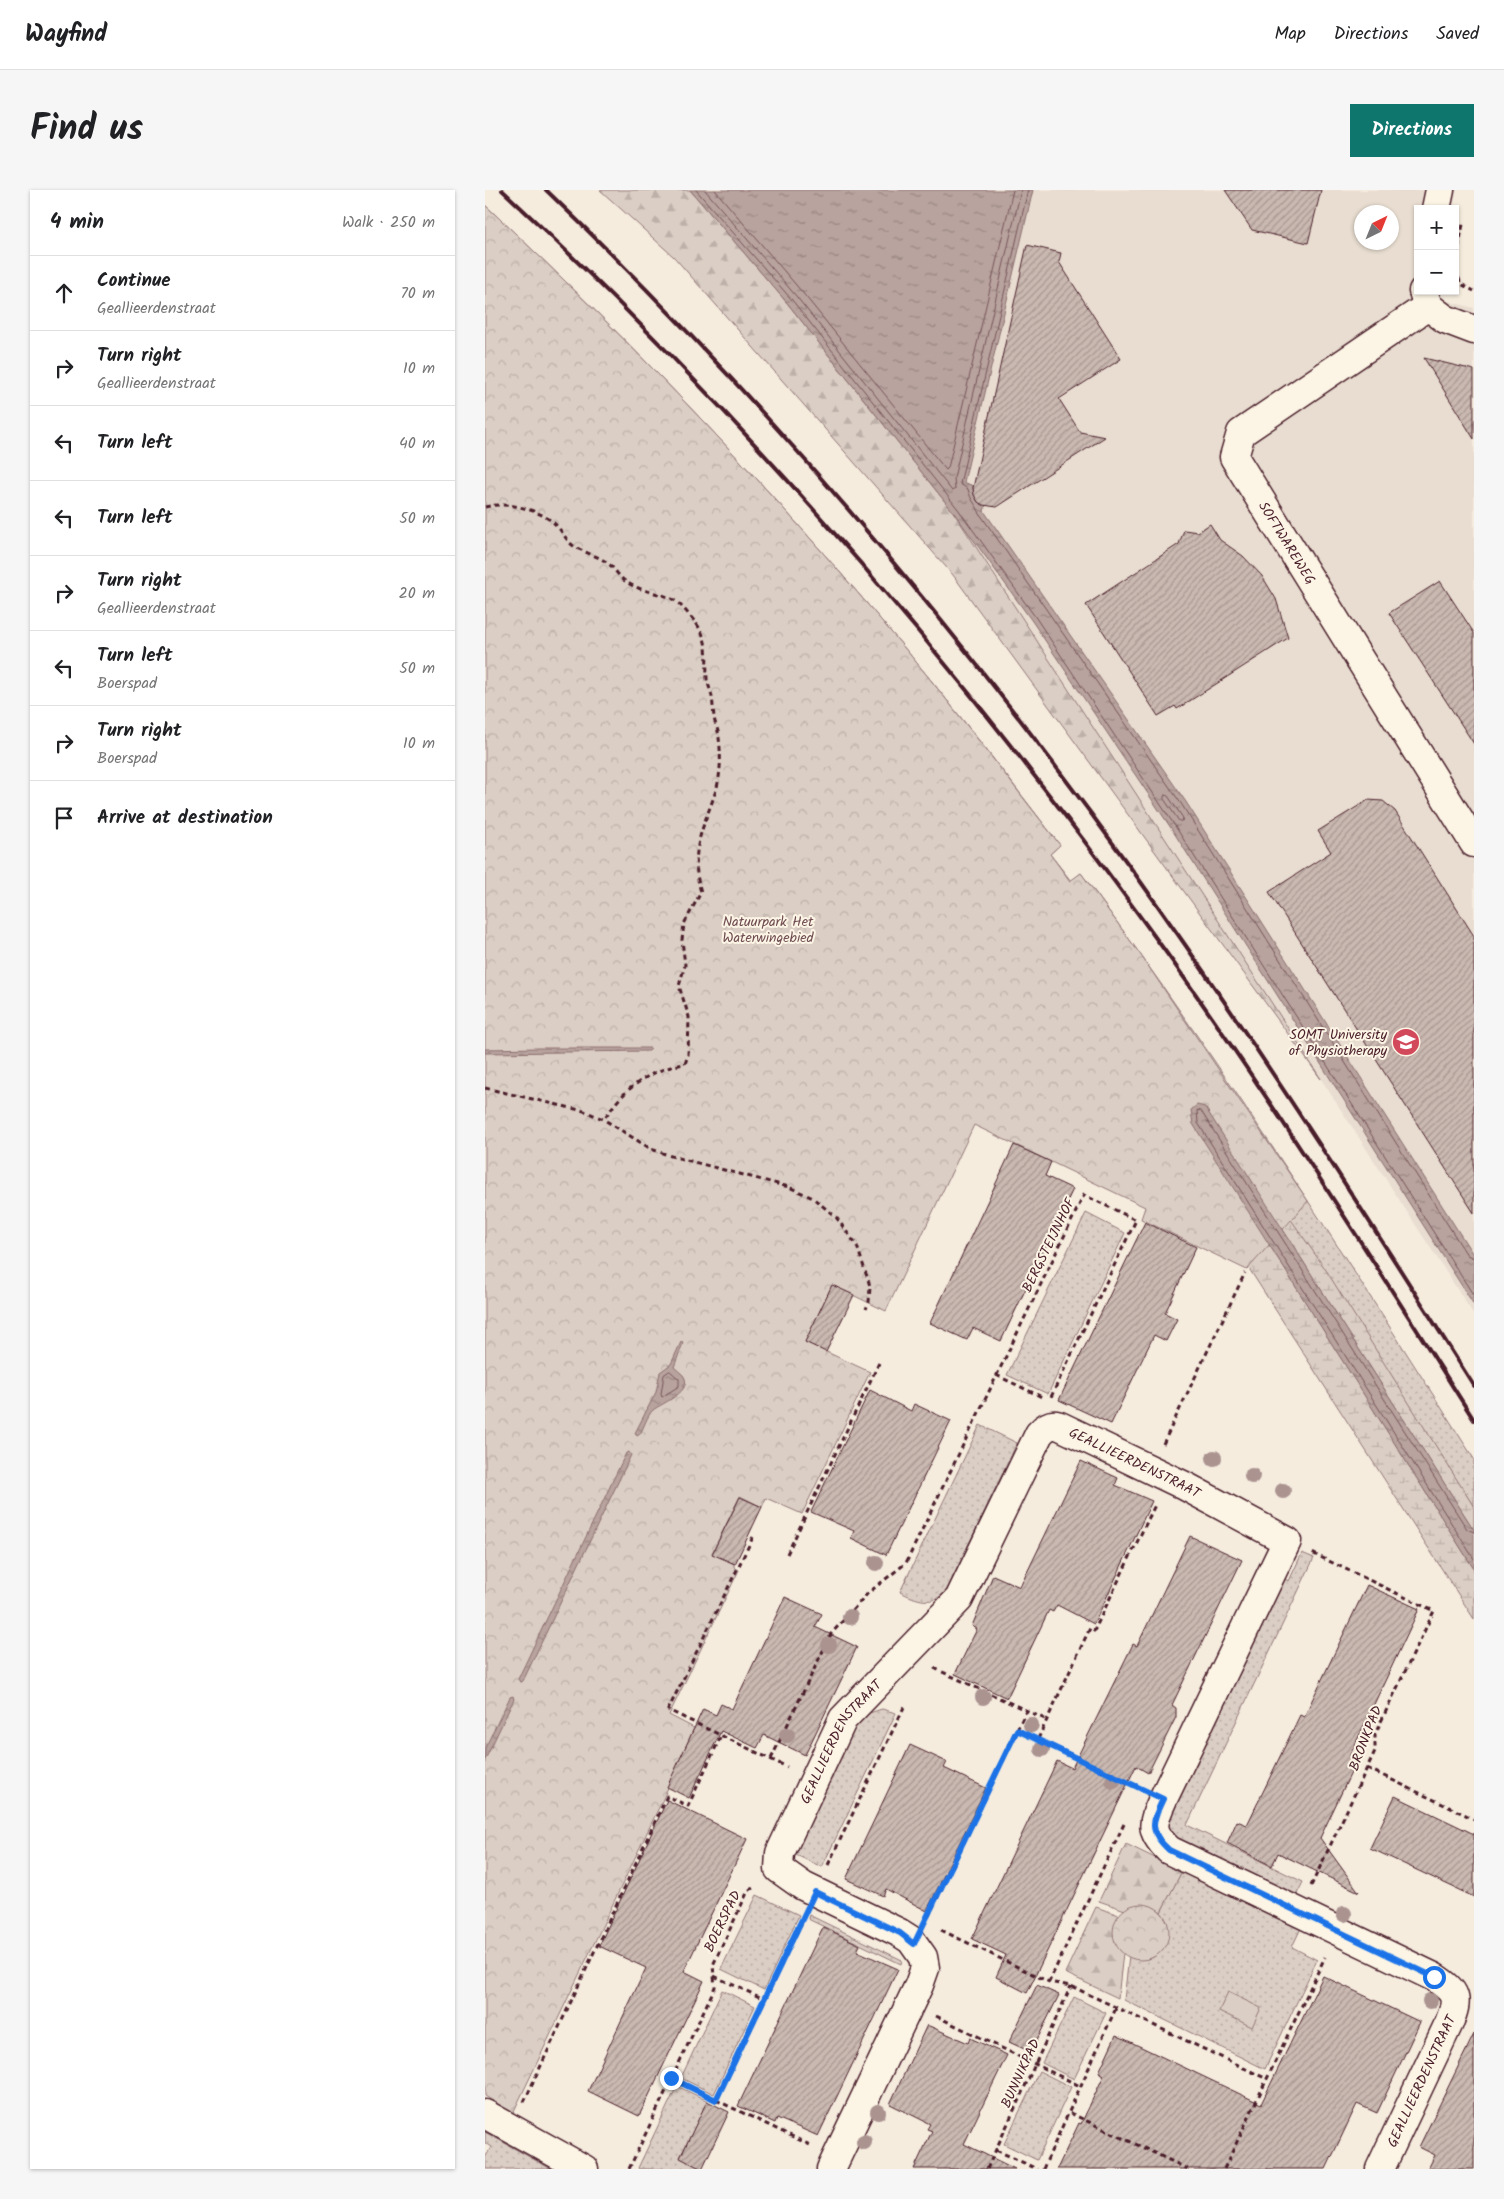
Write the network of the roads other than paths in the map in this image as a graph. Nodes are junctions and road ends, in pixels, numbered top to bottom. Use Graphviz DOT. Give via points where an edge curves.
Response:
graph roads {
  1 [pos="1440,190"];
  2 [pos="1437,205"];
  3 [pos="1425,299"];
  4 [pos="1474,330"];
  5 [pos="1474,842"];
  6 [pos="485,2114"];
  7 [pos="834,2163"];
  8 [pos="584,2169"];
  9 [pos="1380,2169"];
  1 -- 2 [label="street"];
  3 -- 4 [label="street" via="1445,319"];
  3 -- 5 [label="street, SOFTWAREWEG" via="1241,433 1234,456"];
  6 -- 8 [label="street"];
  7 -- 9 [label="street, GEALLIEERDENSTRAAT" via="911,2004 925,1968 923,1957 914,1944 900,1933 815,1892 779,1869 785,1839 843,1719 959,1599 1039,1434 1048,1425 1057,1424 1159,1473 1287,1541 1163,1799 1153,1829 1169,1850 1434,1977 1450,1989 1455,2001 1449,2023"];
}
